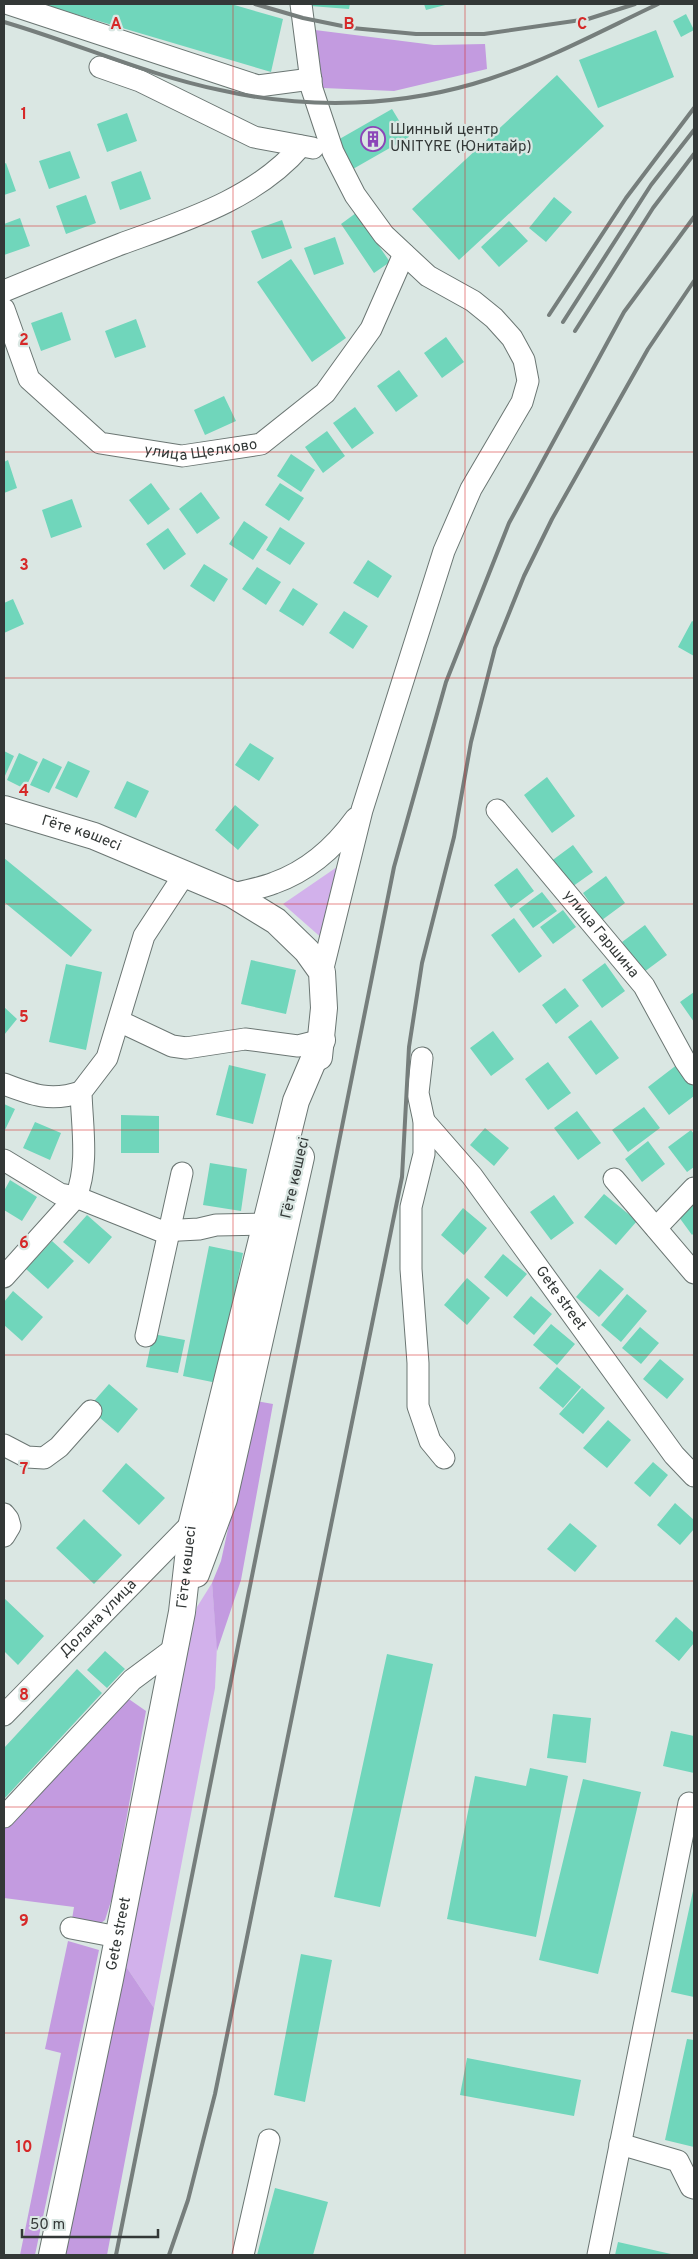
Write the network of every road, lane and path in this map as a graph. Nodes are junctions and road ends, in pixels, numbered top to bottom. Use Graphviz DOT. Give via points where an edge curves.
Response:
graph roads {
  1 [pos="10,4"];
  2 [pos="301,4"];
  3 [pos="100,67"];
  4 [pos="311,79"];
  5 [pos="301,146"];
  6 [pos="333,152"];
  7 [pos="404,254"];
  8 [pos="4,291"];
  9 [pos="4,309"];
  10 [pos="4,809"];
  11 [pos="362,810"];
  12 [pos="498,810"];
  13 [pos="184,876"];
  14 [pos="232,894"];
  15 [pos="322,972"];
  16 [pos="119,1022"];
  17 [pos="322,1040"];
  18 [pos="422,1058"];
  19 [pos="693,1070"];
  20 [pos="4,1084"];
  21 [pos="81,1092"];
  22 [pos="424,1121"];
  23 [pos="4,1160"];
  24 [pos="182,1173"];
  25 [pos="614,1179"];
  26 [pos="694,1188"];
  27 [pos="76,1197"];
  28 [pos="266,1224"];
  29 [pos="656,1228"];
  30 [pos="170,1230"];
  31 [pos="694,1273"];
  32 [pos="4,1277"];
  33 [pos="146,1336"];
  34 [pos="91,1411"];
  35 [pos="4,1444"];
  36 [pos="444,1458"];
  37 [pos="694,1476"];
  38 [pos="4,1514"];
  39 [pos="192,1523"];
  40 [pos="4,1536"];
  41 [pos="182,1612"];
  42 [pos="175,1648"];
  43 [pos="7,1704"];
  44 [pos="688,1803"];
  45 [pos="4,1818"];
  46 [pos="70,1928"];
  47 [pos="118,1936"];
  48 [pos="269,2140"];
  49 [pos="620,2144"];
  50 [pos="694,2188"];
  51 [pos="52,2255"];
  52 [pos="243,2255"];
  53 [pos="598,2255"];
  1 -- 4 [label="street" via="258,86"];
  2 -- 4 [label="street"];
  3 -- 5 [label="street" via="140,82 254,137"];
  4 -- 6 [label="street"];
  5 -- 6 [label="street"];
  5 -- 8 [label="street" via="256,185 204,214"];
  6 -- 7 [label="street" via="355,195 384,235"];
  7 -- 9 [label="street, улица Щелково" via="371,329 325,393 260,444 182,456 100,443 29,379"];
  7 -- 11 [label="street" via="428,276 494,318 512,338 524,360 528,381 522,402 471,488 444,551"];
  10 -- 13 [label="main road, Гёте көшесі" via="94,836"];
  11 -- 14 [label="street" via="340,839 315,861 275,883"];
  11 -- 15 [label="street"];
  12 -- 19 [label="street, улица Гаршина" via="644,986"];
  13 -- 14 [label="main road, Гёте көшесі"];
  13 -- 16 [label="street" via="144,936"];
  14 -- 15 [label="main road, Гёте көшесі" via="276,921 307,951"];
  15 -- 17 [label="main road, Гёте көшесі"];
  16 -- 17 [label="street" via="172,1046 186,1048 245,1039 298,1046"];
  16 -- 21 [label="street" via="107,1058"];
  17 -- 28 [label="main road, Гёте көшесі" via="296,1101"];
  17 -- 41 [label="main road, Гёте көшесі" via="312,1106 224,1499"];
  18 -- 22 [label="street" via="418,1093"];
  20 -- 21 [label="street" via="46,1097 65,1098"];
  21 -- 27 [label="street" via="84,1160"];
  22 -- 36 [label="street" via="424,1154 411,1207 418,1406 430,1441"];
  22 -- 37 [label="street, Gete street" via="472,1176 674,1455"];
  23 -- 27 [label="street" via="60,1194"];
  24 -- 30 [label="street"];
  25 -- 29 [label="street"];
  26 -- 29 [label="street"];
  27 -- 30 [label="street" via="161,1231"];
  27 -- 32 [label="street"];
  28 -- 30 [label="street"];
  28 -- 39 [label="main road, Гёте көшесі"];
  29 -- 31 [label="street"];
  30 -- 33 [label="street"];
  34 -- 35 [label="street" via="59,1447 44,1458 27,1457"];
  38 -- 40 [label="street" via="10,1526"];
  39 -- 41 [label="main road, Гёте көшесі"];
  39 -- 43 [label="street, Долана улица"];
  41 -- 42 [label="main road, Gete street"];
  42 -- 45 [label="street" via="132,1680"];
  42 -- 47 [label="main road, Gete street"];
  44 -- 49 [label="street"];
  46 -- 47 [label="street"];
  47 -- 51 [label="main road, Gete street"];
  48 -- 52 [label="street"];
  49 -- 50 [label="street" via="678,2161"];
  49 -- 53 [label="street"];
}
